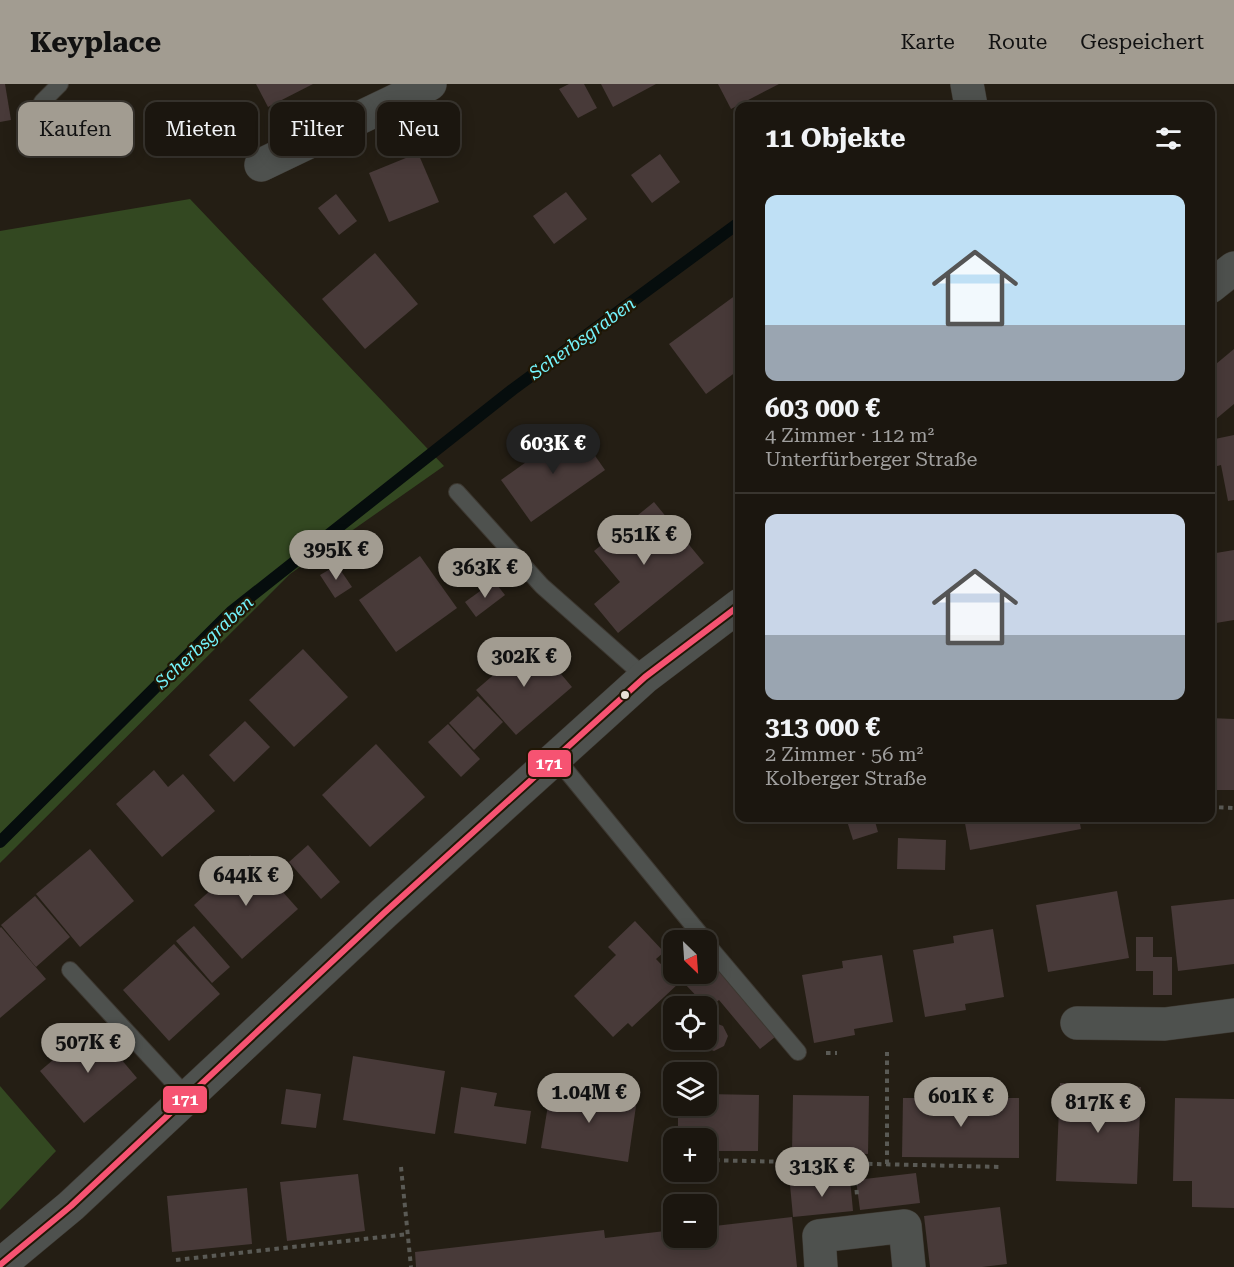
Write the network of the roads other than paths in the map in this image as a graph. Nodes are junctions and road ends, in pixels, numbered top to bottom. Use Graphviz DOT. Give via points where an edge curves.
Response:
graph roads {
  1 [pos="60,84"];
  2 [pos="430,84"];
  3 [pos="968,84"];
  4 [pos="42,102"];
  5 [pos="970,102"];
  6 [pos="261,165"];
  7 [pos="1234,268"];
  8 [pos="1215,283"];
  9 [pos="457,492"];
  10 [pos="735,609"];
  11 [pos="645,677"];
  12 [pos="556,758"];
  13 [pos="696,930"];
  14 [pos="717,955"];
  15 [pos="70,970"];
  16 [pos="1234,1015"];
  17 [pos="1077,1023"];
  18 [pos="798,1053"];
  19 [pos="188,1098"];
  20 [pos="0,1265"];
  21 [pos="821,1267"];
  22 [pos="909,1267"];
  1 -- 4 [label="lane"];
  2 -- 6 [label="street"];
  3 -- 5 [label="street"];
  7 -- 8 [label="street"];
  9 -- 11 [label="lane" via="542,586"];
  10 -- 11 [label="street"];
  11 -- 12 [label="street"];
  12 -- 13 [label="lane"];
  12 -- 19 [label="street"];
  14 -- 18 [label="lane"];
  15 -- 19 [label="lane"];
  16 -- 17 [label="street" via="1165,1024"];
  19 -- 20 [label="street" via="71,1206"];
  21 -- 22 [label="street" via="819,1236 904,1226"];
}
